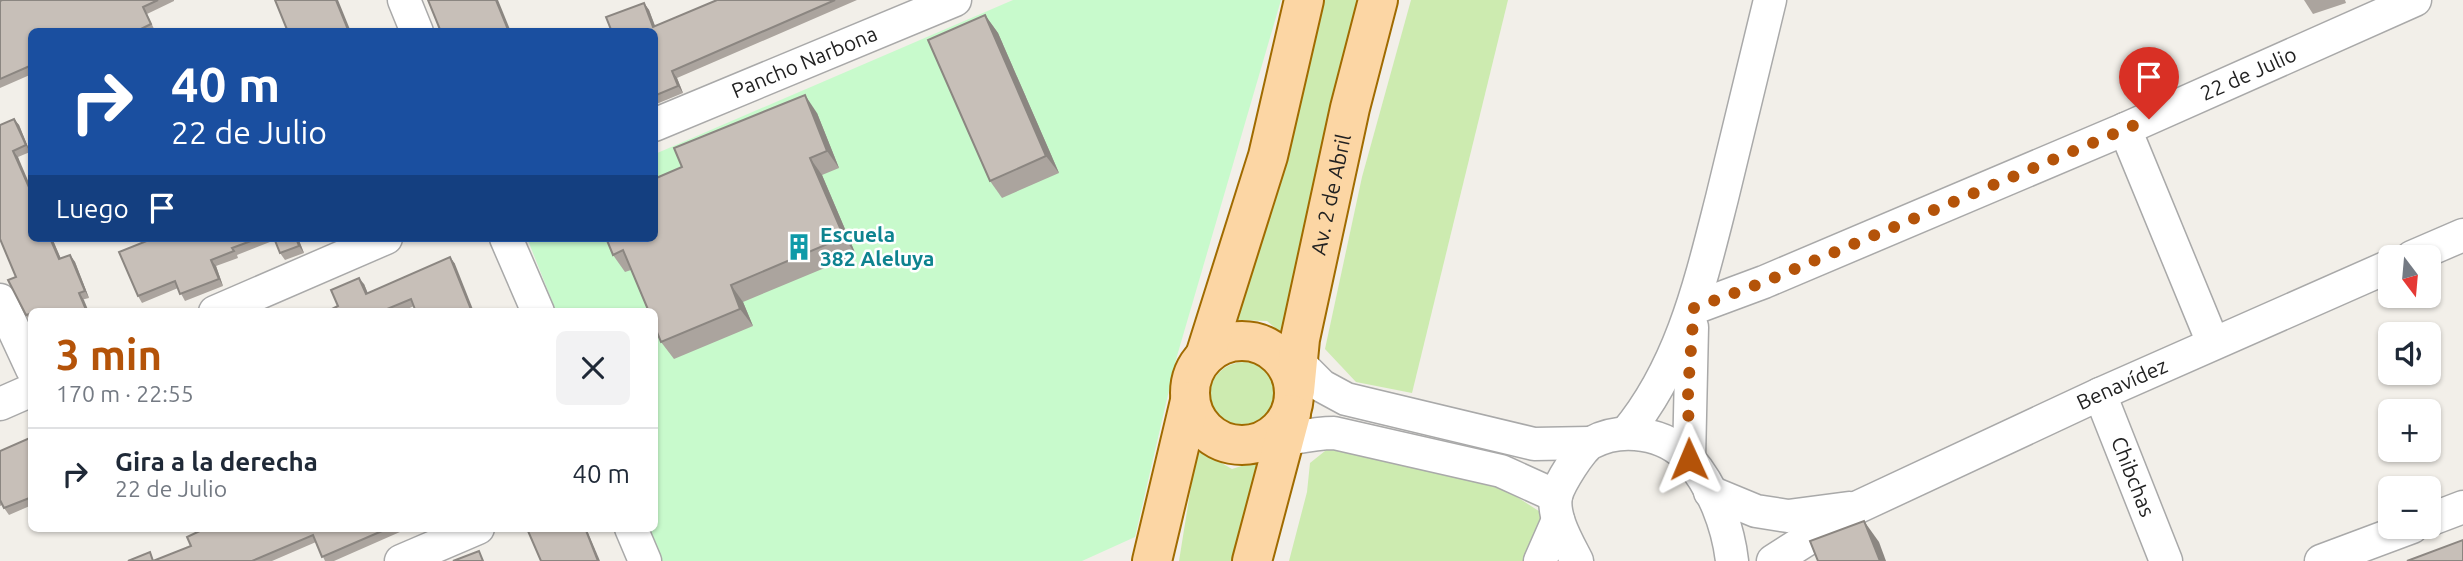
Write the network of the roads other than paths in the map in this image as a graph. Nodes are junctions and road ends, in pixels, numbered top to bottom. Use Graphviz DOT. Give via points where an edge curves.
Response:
graph roads {
  1 [pos="404,0"];
  2 [pos="955,0"];
  3 [pos="1304,0"];
  4 [pos="1378,0"];
  5 [pos="1770,0"];
  6 [pos="2415,0"];
  7 [pos="415,28"];
  8 [pos="658,123"];
  9 [pos="2125,129"];
  10 [pos="2463,235"];
  11 [pos="377,242"];
  12 [pos="508,242"];
  13 [pos="2440,245"];
  14 [pos="2378,271"];
  15 [pos="0,300"];
  16 [pos="224,308"];
  17 [pos="536,308"];
  18 [pos="1694,308"];
  19 [pos="2213,343"];
  20 [pos="1205,356"];
  21 [pos="28,360"];
  22 [pos="28,392"];
  23 [pos="2100,394"];
  24 [pos="1283,400"];
  25 [pos="1190,401"];
  26 [pos="0,404"];
  27 [pos="1626,433"];
  28 [pos="1590,443"];
  29 [pos="1689,459"];
  30 [pos="1710,492"];
  31 [pos="1858,507"];
  32 [pos="1557,508"];
  33 [pos="2463,508"];
  34 [pos="2441,516"];
  35 [pos="469,532"];
  36 [pos="633,532"];
  37 [pos="2380,539"];
  38 [pos="1148,554"];
  39 [pos="401,561"];
  40 [pos="645,561"];
  41 [pos="1252,561"];
  42 [pos="1539,561"];
  43 [pos="1577,561"];
  44 [pos="1732,561"];
  45 [pos="1773,561"];
  46 [pos="2166,561"];
  47 [pos="2321,561"];
  1 -- 7 [label="street"];
  2 -- 8 [label="street, Pancho Narbona"];
  3 -- 20 [label="main road" via="1268,156"];
  4 -- 24 [label="main road, Av. 2 de Abril"];
  5 -- 18 [label="street"];
  6 -- 9 [label="street, 22 de Julio"];
  9 -- 18 [label="street, 22 de Julio"];
  9 -- 19 [label="street"];
  10 -- 13 [label="street"];
  11 -- 16 [label="street"];
  12 -- 17 [label="street"];
  14 -- 19 [label="street, Benavídez"];
  15 -- 21 [label="street"];
  18 -- 27 [label="street" via="1659,386"];
  18 -- 29 [label="street"];
  19 -- 23 [label="street, Benavídez"];
  20 -- 24 [label="main road" via="1220,345 1255,342"];
  20 -- 25 [label="main road" via="1192,377"];
  22 -- 26 [label="street"];
  23 -- 31 [label="street, Benavídez"];
  23 -- 46 [label="street, Chibchas"];
  24 -- 25 [label="main road" via="1228,443 1214,438"];
  24 -- 28 [label="street" via="1322,386 1346,399 1534,444"];
  24 -- 32 [label="street" via="1311,433 1334,433 1501,471"];
  24 -- 41 [label="main road, Av. 2 de Abril"];
  25 -- 38 [label="main road"];
  27 -- 28 [label="street"];
  27 -- 29 [label="street" via="1666,442"];
  28 -- 32 [label="street" via="1569,470"];
  29 -- 30 [label="street"];
  30 -- 31 [label="street, Benavídez" via="1756,511 1788,516"];
  30 -- 44 [label="street" via="1729,534"];
  31 -- 45 [label="street, Benavídez"];
  32 -- 42 [label="street"];
  32 -- 43 [label="street"];
  33 -- 34 [label="street"];
  35 -- 39 [label="street"];
  36 -- 40 [label="street"];
  37 -- 47 [label="street"];
}
